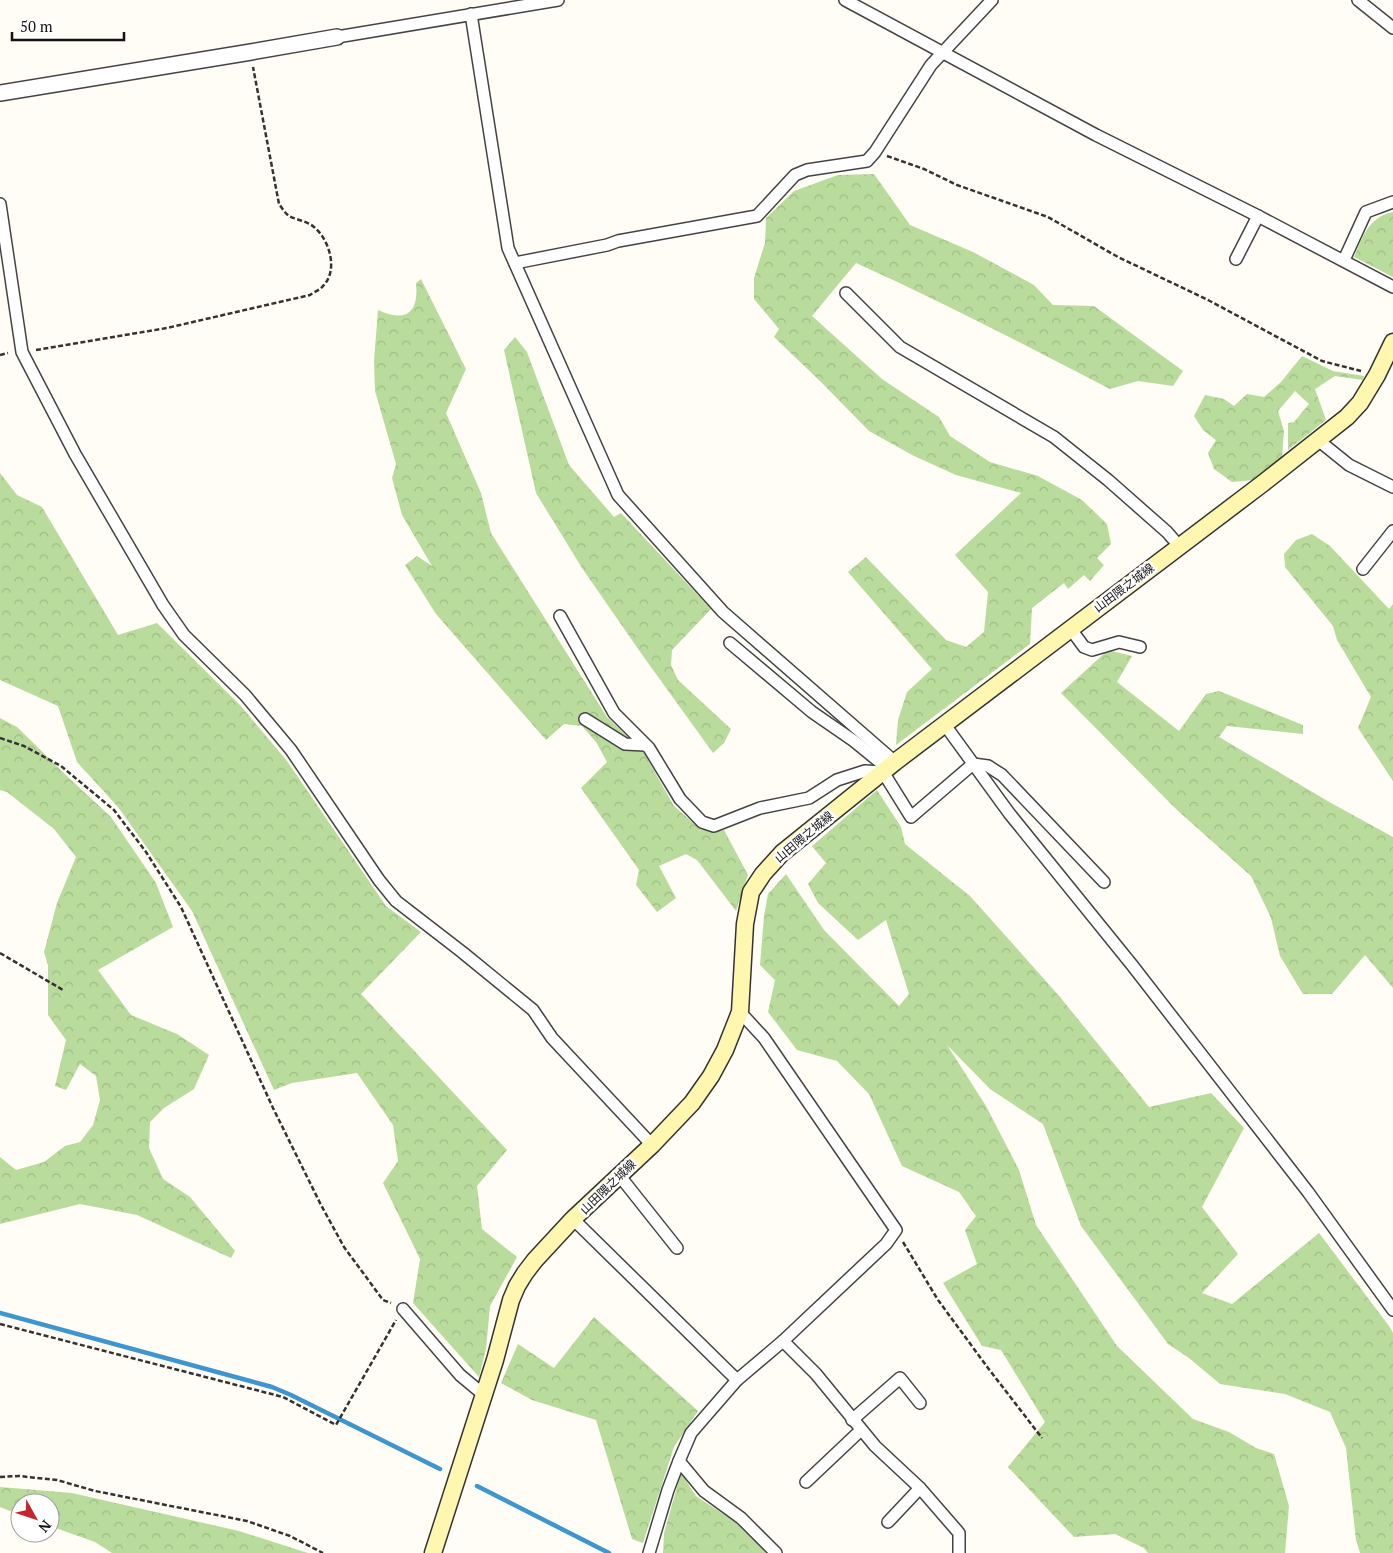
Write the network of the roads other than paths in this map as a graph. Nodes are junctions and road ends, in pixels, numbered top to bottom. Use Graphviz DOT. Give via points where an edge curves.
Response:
graph roads {
  1 [pos="558,0"];
  2 [pos="845,0"];
  3 [pos="992,0"];
  4 [pos="1358,0"];
  5 [pos="471,14"];
  6 [pos="1393,28"];
  7 [pos="337,37"];
  8 [pos="944,54"];
  9 [pos="0,93"];
  10 [pos="1393,202"];
  11 [pos="0,204"];
  12 [pos="1258,216"];
  13 [pos="1236,259"];
  14 [pos="1344,260"];
  15 [pos="515,263"];
  16 [pos="1393,287"];
  17 [pos="846,293"];
  18 [pos="1393,342"];
  19 [pos="1318,440"];
  20 [pos="1393,486"];
  21 [pos="1393,530"];
  22 [pos="1180,547"];
  23 [pos="1363,569"];
  24 [pos="560,616"];
  25 [pos="1070,628"];
  26 [pos="730,643"];
  27 [pos="1140,647"];
  28 [pos="584,719"];
  29 [pos="945,725"];
  30 [pos="646,745"];
  31 [pos="973,764"];
  32 [pos="888,767"];
  33 [pos="1104,882"];
  34 [pos="740,1012"];
  35 [pos="652,1145"];
  36 [pos="619,1175"];
  37 [pos="573,1219"];
  38 [pos="677,1248"];
  39 [pos="403,1308"];
  40 [pos="1393,1310"];
  41 [pos="783,1341"];
  42 [pos="737,1380"];
  43 [pos="484,1395"];
  44 [pos="920,1403"];
  45 [pos="852,1420"];
  46 [pos="861,1430"];
  47 [pos="679,1460"];
  48 [pos="806,1482"];
  49 [pos="920,1488"];
  50 [pos="888,1522"];
  51 [pos="433,1553"];
  52 [pos="649,1553"];
  53 [pos="776,1553"];
  54 [pos="959,1553"];
  1 -- 5 [label="street"];
  2 -- 8 [label="street"];
  3 -- 8 [label="street"];
  4 -- 6 [label="street"];
  5 -- 7 [label="street"];
  5 -- 15 [label="street" via="508,248"];
  7 -- 9 [label="street"];
  8 -- 12 [label="street"];
  8 -- 15 [label="street" via="931,66 866,161 807,170 795,175 757,216"];
  10 -- 14 [label="street" via="1366,212"];
  11 -- 35 [label="street" via="22,352 75,454 163,605 184,635 244,694 291,750 396,901 532,1010 552,1038"];
  12 -- 13 [label="street"];
  12 -- 14 [label="street"];
  14 -- 16 [label="street"];
  15 -- 32 [label="street" via="618,496 723,612"];
  17 -- 22 [label="street" via="900,347 1054,437 1108,480"];
  18 -- 19 [label="main road, 山田隈之城線" via="1360,403 1347,418"];
  19 -- 20 [label="street" via="1349,465"];
  19 -- 22 [label="main road, 山田隈之城線"];
  21 -- 23 [label="street"];
  22 -- 25 [label="main road, 山田隈之城線"];
  24 -- 30 [label="street" via="614,713"];
  25 -- 27 [label="street" via="1084,647 1092,650 1119,642"];
  25 -- 29 [label="main road, 山田隈之城線"];
  26 -- 32 [label="street" via="812,712"];
  28 -- 30 [label="street" via="625,744"];
  29 -- 31 [label="street"];
  29 -- 32 [label="main road, 山田隈之城線"];
  30 -- 32 [label="street" via="680,799 702,822 714,826 760,808 809,798 837,780 865,770"];
  31 -- 32 [label="street" via="910,817"];
  31 -- 33 [label="street" via="988,766 1002,775"];
  31 -- 40 [label="street" via="1308,1192"];
  32 -- 34 [label="main road, 山田隈之城線" via="782,853 751,892 745,924"];
  34 -- 35 [label="main road, 山田隈之城線" via="711,1076 692,1103"];
  34 -- 41 [label="street" via="764,1038 896,1230 886,1244"];
  35 -- 36 [label="main road, 山田隈之城線"];
  36 -- 37 [label="main road, 山田隈之城線"];
  36 -- 38 [label="street"];
  37 -- 42 [label="street"];
  37 -- 43 [label="main road, 山田隈之城線" via="535,1260 517,1286"];
  39 -- 43 [label="street" via="460,1375"];
  41 -- 42 [label="street"];
  41 -- 45 [label="street" via="816,1374"];
  42 -- 47 [label="street" via="690,1433"];
  43 -- 51 [label="main road, 山田隈之城線"];
  44 -- 45 [label="street" via="900,1378"];
  45 -- 46 [label="street"];
  46 -- 48 [label="street"];
  46 -- 49 [label="street"];
  47 -- 52 [label="street"];
  47 -- 53 [label="street" via="704,1491 741,1518"];
  49 -- 50 [label="street"];
  49 -- 54 [label="street" via="959,1533"];
}
